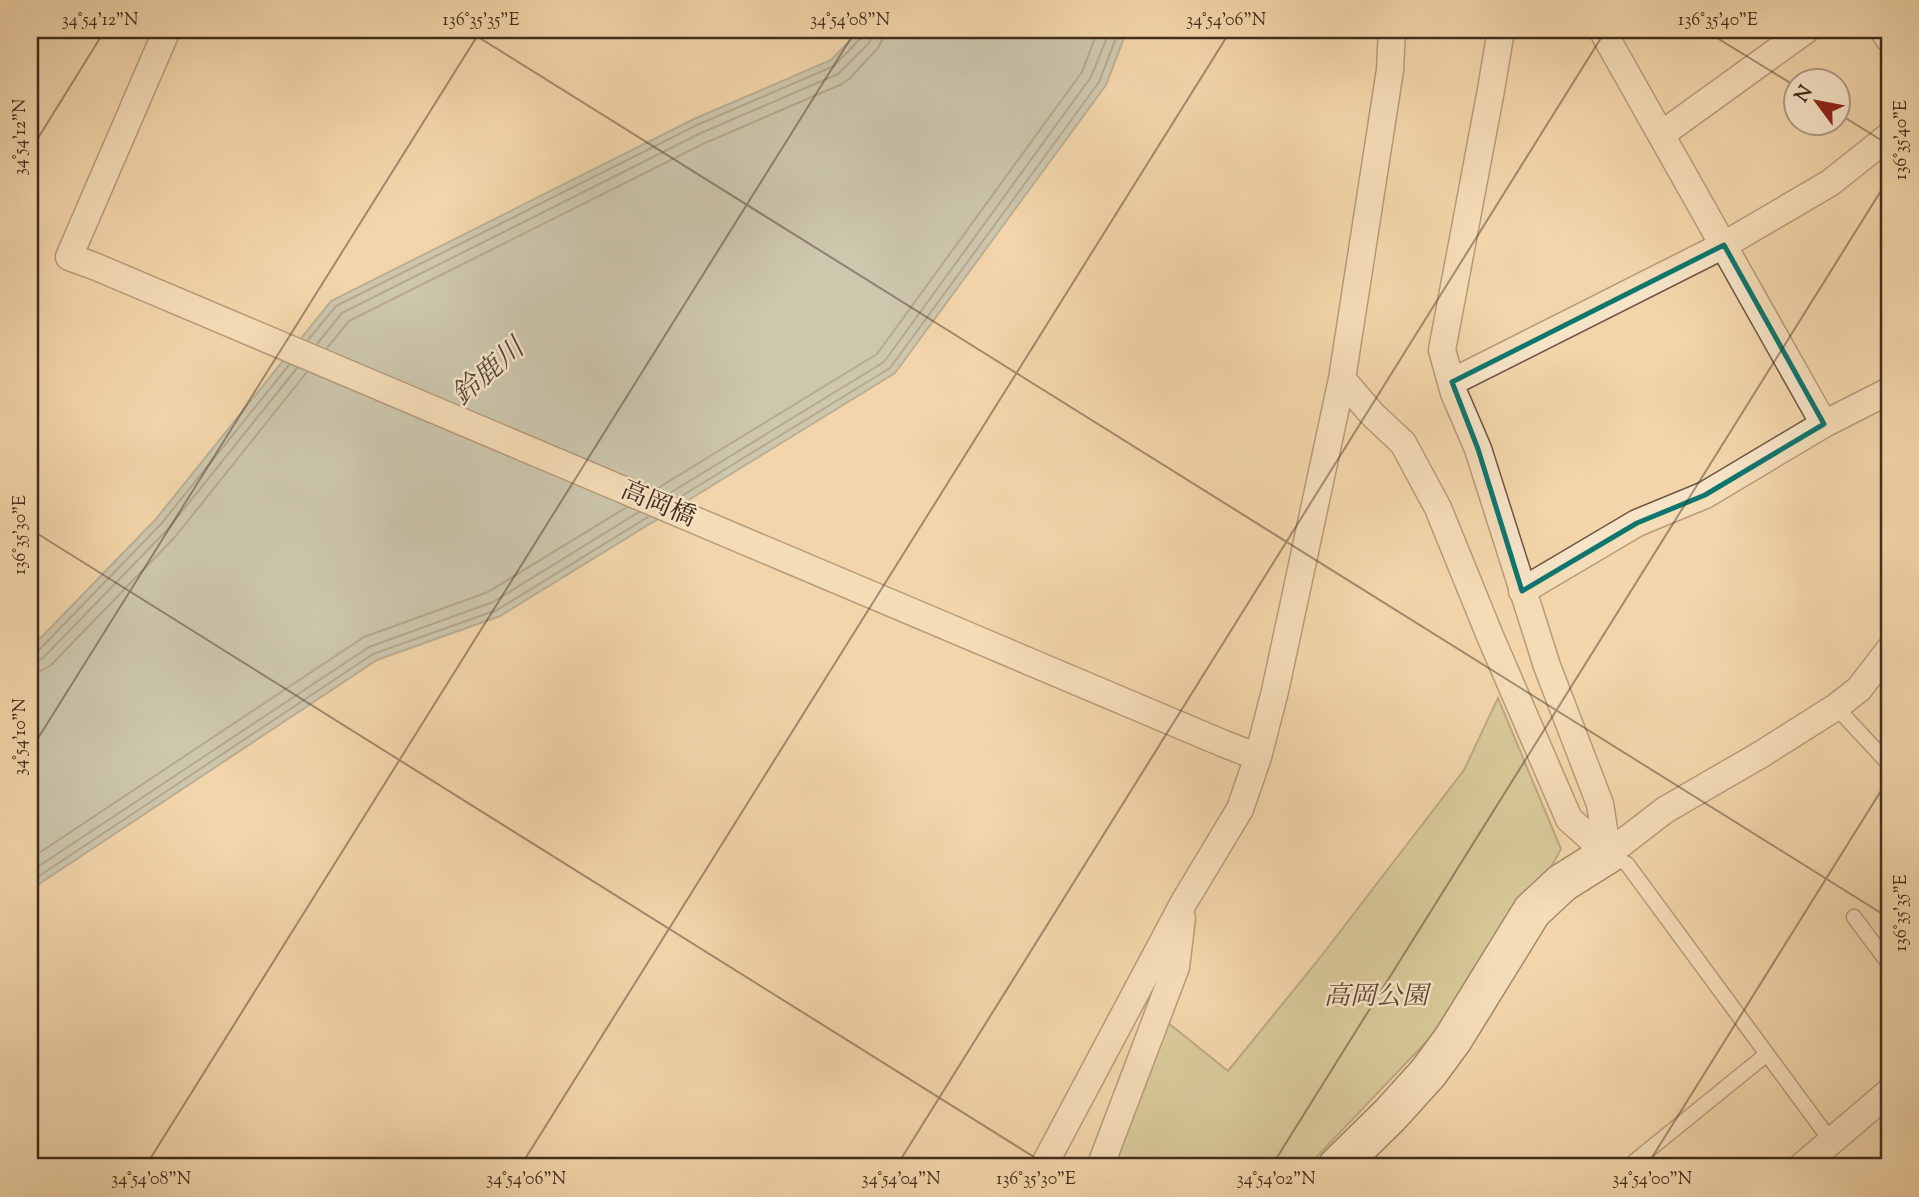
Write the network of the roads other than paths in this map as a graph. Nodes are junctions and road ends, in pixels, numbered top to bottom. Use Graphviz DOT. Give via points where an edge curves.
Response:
graph roads {
  1 [pos="167,30"];
  2 [pos="1392,30"];
  3 [pos="1501,30"];
  4 [pos="1602,30"];
  5 [pos="1806,30"];
  6 [pos="1883,30"];
  7 [pos="1889,39"];
  8 [pos="1661,134"];
  9 [pos="1889,136"];
  10 [pos="1724,245"];
  11 [pos="1342,379"];
  12 [pos="1452,382"];
  13 [pos="1889,391"];
  14 [pos="1824,424"];
  15 [pos="1522,591"];
  16 [pos="1889,650"];
  17 [pos="1836,706"];
  18 [pos="1258,757"];
  19 [pos="1889,764"];
  20 [pos="1608,854"];
  21 [pos="1184,902"];
  22 [pos="1854,917"];
  23 [pos="1889,964"];
  24 [pos="1767,1054"];
  25 [pos="1889,1092"];
  26 [pos="1831,1141"];
  27 [pos="1043,1167"];
  28 [pos="1100,1167"];
  29 [pos="1337,1167"];
  30 [pos="1640,1167"];
  31 [pos="1801,1167"];
  1 -- 18 [label="street, 高岡橋" via="69,257"];
  2 -- 11 [label="street" via="1390,70"];
  3 -- 12 [label="street" via="1442,350"];
  4 -- 8 [label="street"];
  5 -- 8 [label="street"];
  6 -- 7 [label="street"];
  8 -- 10 [label="street"];
  9 -- 10 [label="street" via="1830,183"];
  10 -- 12 [label="street"];
  10 -- 14 [label="street"];
  11 -- 18 [label="street"];
  11 -- 20 [label="street" via="1403,443 1438,508 1569,819"];
  12 -- 15 [label="street"];
  13 -- 14 [label="street"];
  14 -- 15 [label="street" via="1705,495 1637,523"];
  15 -- 20 [label="street" via="1600,804"];
  16 -- 17 [label="street" via="1859,689"];
  17 -- 19 [label="lane"];
  17 -- 20 [label="street" via="1665,810"];
  18 -- 21 [label="street" via="1240,809"];
  20 -- 24 [label="lane" via="1627,864"];
  20 -- 29 [label="street" via="1562,883 1532,911 1428,1073"];
  21 -- 27 [label="street"];
  21 -- 28 [label="street" via="1176,967"];
  22 -- 23 [label="lane"];
  24 -- 26 [label="lane"];
  24 -- 30 [label="lane" via="1635,1161"];
  25 -- 26 [label="street"];
  26 -- 31 [label="street"];
}
